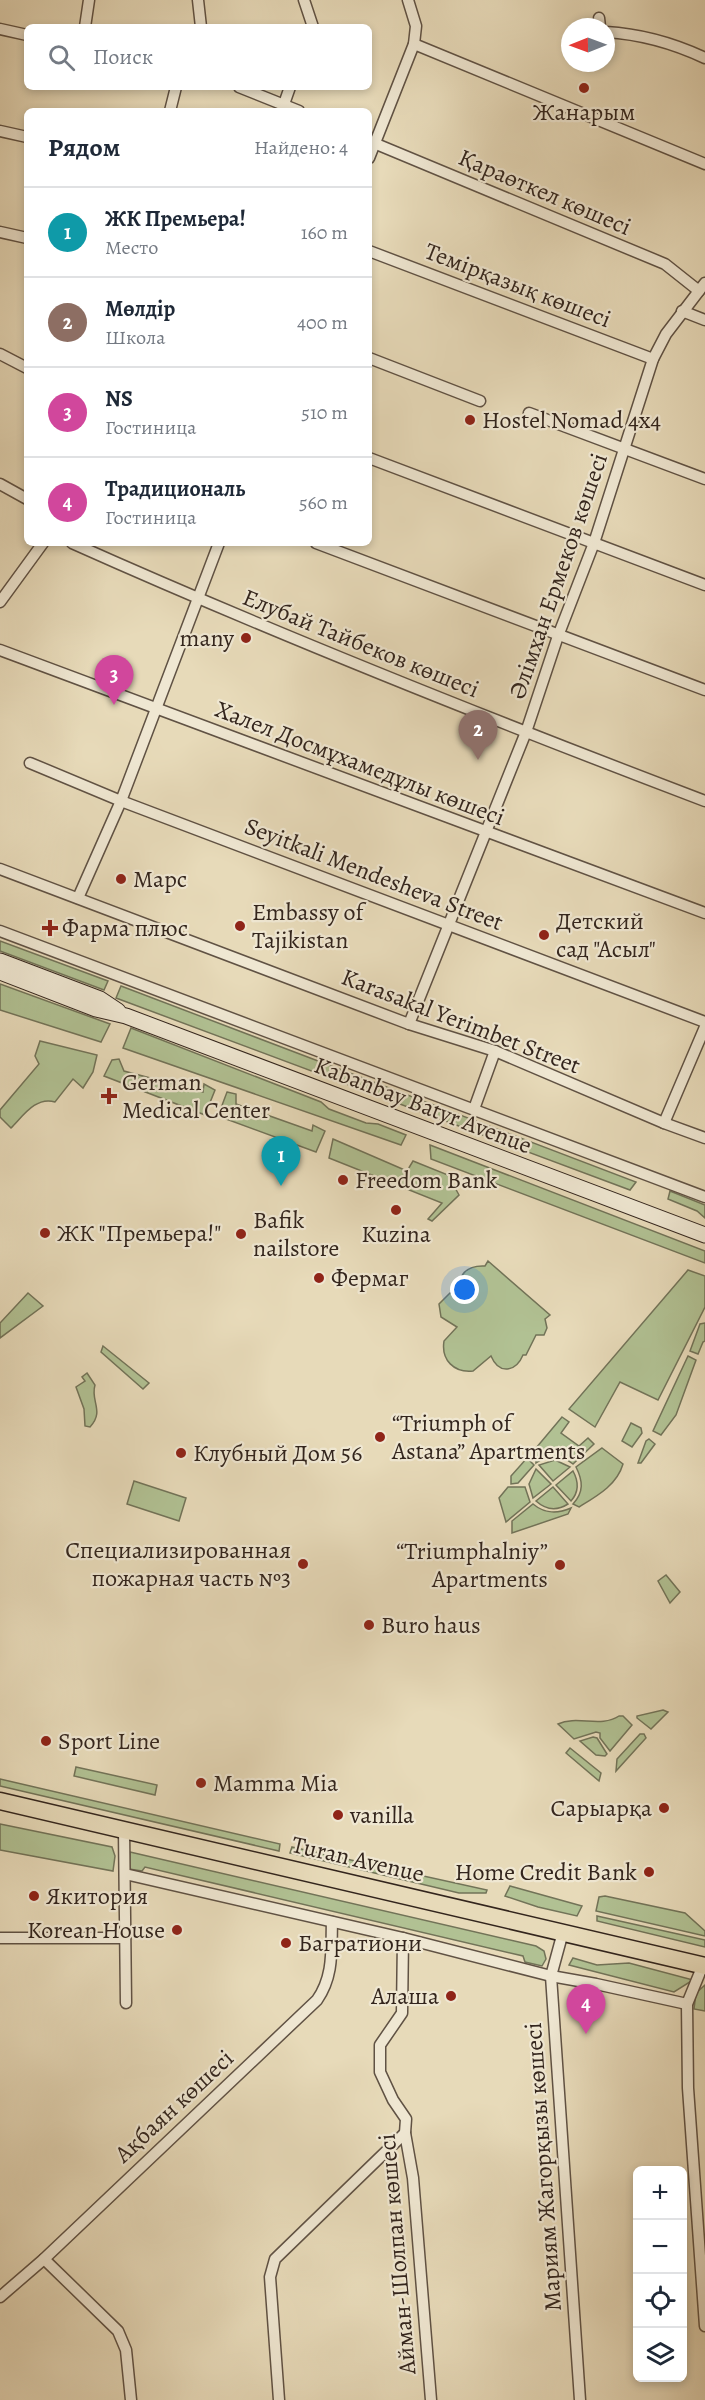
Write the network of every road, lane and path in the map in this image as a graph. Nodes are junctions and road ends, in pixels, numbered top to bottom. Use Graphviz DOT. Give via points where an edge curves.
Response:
graph roads {
  1 [pos="89,0"];
  2 [pos="198,0"];
  3 [pos="304,0"];
  4 [pos="408,0"];
  5 [pos="85,24"];
  6 [pos="201,24"];
  7 [pos="312,24"];
  8 [pos="0,29"];
  9 [pos="615,32"];
  10 [pos="24,34"];
  11 [pos="414,44"];
  12 [pos="705,58"];
  13 [pos="175,90"];
  14 [pos="247,90"];
  15 [pos="289,90"];
  16 [pos="284,104"];
  17 [pos="171,108"];
  18 [pos="293,108"];
  19 [pos="0,131"];
  20 [pos="24,136"];
  21 [pos="372,142"];
  22 [pos="705,164"];
  23 [pos="0,232"];
  24 [pos="24,237"];
  25 [pos="372,252"];
  26 [pos="702,287"];
  27 [pos="682,311"];
  28 [pos="705,320"];
  29 [pos="0,354"];
  30 [pos="372,359"];
  31 [pos="653,359"];
  32 [pos="24,366"];
  33 [pos="480,401"];
  34 [pos="529,413"];
  35 [pos="625,449"];
  36 [pos="372,459"];
  37 [pos="705,479"];
  38 [pos="0,484"];
  39 [pos="24,497"];
  40 [pos="594,543"];
  41 [pos="41,546"];
  42 [pos="79,546"];
  43 [pos="218,546"];
  44 [pos="324,546"];
  45 [pos="705,585"];
  46 [pos="197,599"];
  47 [pos="0,602"];
  48 [pos="558,636"];
  49 [pos="0,650"];
  50 [pos="705,690"];
  51 [pos="156,709"];
  52 [pos="526,732"];
  53 [pos="30,763"];
  54 [pos="121,801"];
  55 [pos="705,801"];
  56 [pos="486,833"];
  57 [pos="0,869"];
  58 [pos="78,898"];
  59 [pos="705,913"];
  60 [pos="448,924"];
  61 [pos="0,931"];
  62 [pos="0,961"];
  63 [pos="0,972"];
  64 [pos="126,1016"];
  65 [pos="705,1022"];
  66 [pos="409,1024"];
  67 [pos="705,1027"];
  68 [pos="495,1051"];
  69 [pos="474,1109"];
  70 [pos="664,1123"];
  71 [pos="705,1138"];
  72 [pos="705,1197"];
  73 [pos="705,1235"];
  74 [pos="0,1801"];
  75 [pos="124,1830"];
  76 [pos="125,1874"];
  77 [pos="332,1922"];
  78 [pos="562,1932"];
  79 [pos="0,1938"];
  80 [pos="125,1938"];
  81 [pos="403,1938"];
  82 [pos="704,1965"];
  83 [pos="551,1976"];
  84 [pos="126,2003"];
  85 [pos="687,2004"];
  86 [pos="405,2133"];
  87 [pos="44,2259"];
  88 [pos="0,2297"];
  89 [pos="705,2326"];
  90 [pos="131,2400"];
  91 [pos="279,2400"];
  92 [pos="431,2400"];
  93 [pos="580,2400"];
  1 -- 5 [label="street"];
  2 -- 6 [label="street"];
  3 -- 7 [label="street"];
  4 -- 11 [label="street" via="416,26"];
  8 -- 10 [label="street"];
  9 -- 12 [label="street" via="656,39"];
  11 -- 21 [label="street"];
  11 -- 22 [label="street"];
  13 -- 17 [label="street"];
  14 -- 16 [label="street"];
  15 -- 16 [label="street"];
  16 -- 18 [label="street"];
  19 -- 20 [label="street"];
  21 -- 26 [label="street, Қараөткел көшесі" via="665,264"];
  23 -- 24 [label="street"];
  25 -- 31 [label="street, Темірқазық көшесі"];
  26 -- 27 [label="street, Әлімхан Ермеков көшесі"];
  27 -- 28 [label="street"];
  27 -- 31 [label="street, Әлімхан Ермеков көшесі"];
  29 -- 32 [label="street"];
  30 -- 33 [label="street"];
  31 -- 35 [label="street, Әлімхан Ермеков көшесі"];
  34 -- 35 [label="street"];
  35 -- 37 [label="street"];
  35 -- 40 [label="street, Әлімхан Ермеков көшесі"];
  36 -- 40 [label="street"];
  38 -- 39 [label="street"];
  40 -- 45 [label="street"];
  40 -- 48 [label="street, Әлімхан Ермеков көшесі"];
  41 -- 47 [label="street"];
  42 -- 46 [label="street, Елубай Тайбеков көшесі"];
  43 -- 46 [label="street"];
  44 -- 48 [label="street"];
  46 -- 51 [label="street"];
  46 -- 52 [label="street, Елубай Тайбеков көшесі"];
  48 -- 50 [label="street"];
  48 -- 52 [label="street, Әлімхан Ермеков көшесі"];
  49 -- 51 [label="street, Халел Досмұхамедұлы көшесі"];
  51 -- 54 [label="street"];
  51 -- 56 [label="street, Халел Досмұхамедұлы көшесі"];
  52 -- 55 [label="street, Елубай Тайбеков көшесі"];
  52 -- 56 [label="street, Әлімхан Ермеков көшесі"];
  53 -- 54 [label="street, Seyitkali Mendesheva Street"];
  54 -- 58 [label="street"];
  54 -- 60 [label="street, Seyitkali Mendesheva Street"];
  56 -- 59 [label="street, Халел Досмұхамедұлы көшесі"];
  56 -- 60 [label="street, Әлімхан Ермеков көшесі"];
  57 -- 58 [label="street, Karasakal Yerimbet Street"];
  58 -- 66 [label="street, Karasakal Yerimbet Street"];
  60 -- 65 [label="street, Seyitkali Mendesheva Street"];
  60 -- 66 [label="street, Әлімхан Ермеков көшесі"];
  61 -- 69 [label="street"];
  62 -- 64 [label="main road, Kabanbay Batyr Avenue" via="100,999"];
  63 -- 64 [label="main road, Kabanbay Batyr Avenue" via="96,1009"];
  64 -- 73 [label="main road, Kabanbay Batyr Avenue"];
  66 -- 68 [label="street, Karasakal Yerimbet Street"];
  67 -- 70 [label="street"];
  68 -- 69 [label="street"];
  68 -- 70 [label="street, Karasakal Yerimbet Street"];
  69 -- 72 [label="street"];
  70 -- 71 [label="street, Karasakal Yerimbet Street"];
  74 -- 75 [label="main road, Turan Avenue"];
  75 -- 76 [label="street"];
  75 -- 78 [label="main road, Turan Avenue"];
  76 -- 77 [label="street"];
  76 -- 80 [label="street"];
  77 -- 81 [label="street"];
  77 -- 87 [label="street, Ақбаян көшесі" via="327,1986 317,2000"];
  78 -- 82 [label="main road, Turan Avenue"];
  78 -- 83 [label="street, Мариям Жагорқызы көшесі"];
  79 -- 80 [label="street"];
  80 -- 84 [label="street"];
  81 -- 83 [label="street"];
  81 -- 86 [label="street, Айман-Шолпан көшесі" via="402,2013 380,2045 380,2072 406,2119"];
  82 -- 85 [label="street"];
  83 -- 85 [label="street"];
  83 -- 93 [label="street, Мариям Жагорқызы көшесі"];
  85 -- 89 [label="street" via="688,2088"];
  86 -- 91 [label="street" via="275,2259 270,2277"];
  86 -- 92 [label="street, Айман-Шолпан көшесі" via="413,2178"];
  87 -- 88 [label="street, Ақбаян көшесі"];
  87 -- 90 [label="street" via="118,2331 126,2350"];
}
